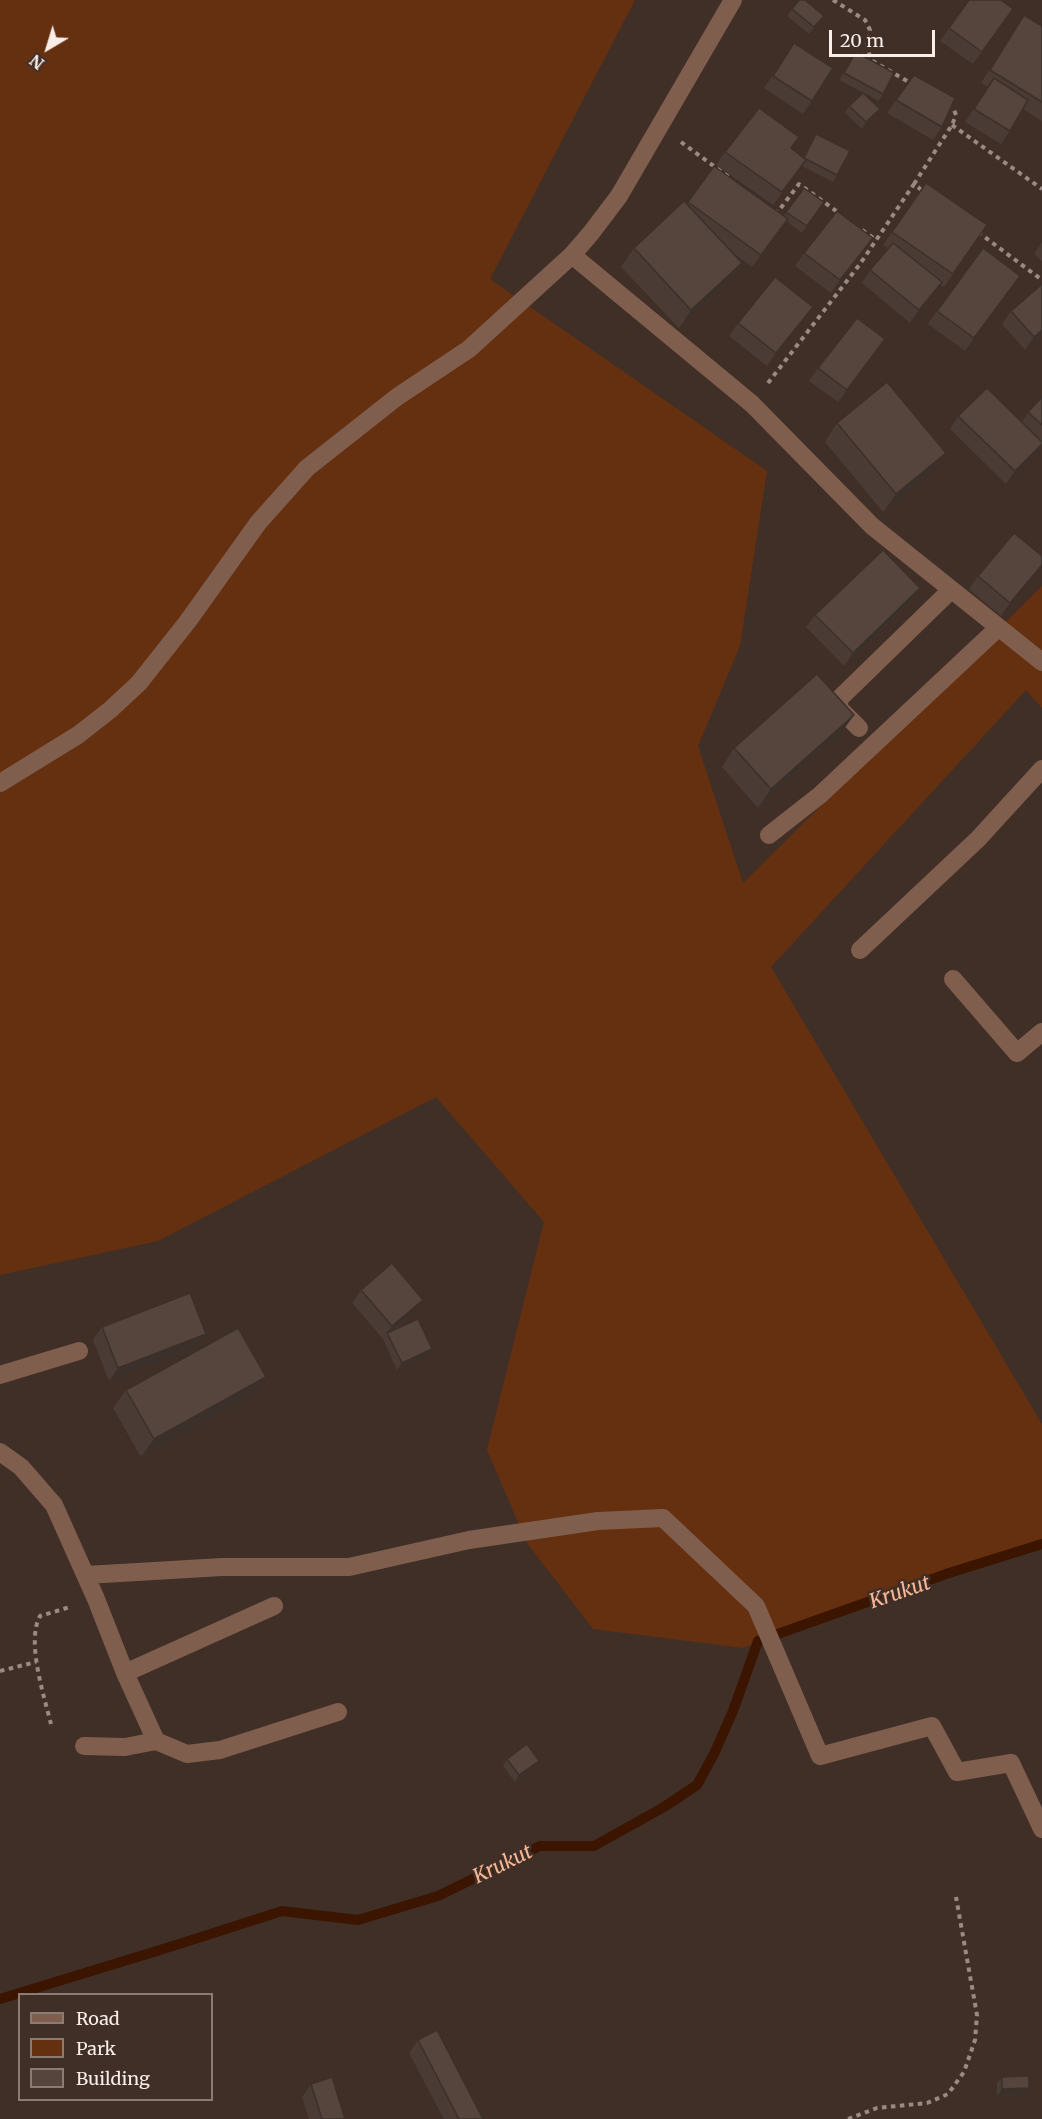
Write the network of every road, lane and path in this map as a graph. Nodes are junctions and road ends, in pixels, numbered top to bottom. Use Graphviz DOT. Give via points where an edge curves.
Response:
graph roads {
  1 [pos="733,0"];
  2 [pos="833,0"];
  3 [pos="919,88"];
  4 [pos="945,105"];
  5 [pos="659,125"];
  6 [pos="952,125"];
  7 [pos="731,179"];
  8 [pos="914,184"];
  9 [pos="1042,189"];
  10 [pos="932,197"];
  11 [pos="767,206"];
  12 [pos="847,219"];
  13 [pos="857,226"];
  14 [pos="976,231"];
  15 [pos="876,240"];
  16 [pos="572,255"];
  17 [pos="1042,280"];
  18 [pos="752,404"];
  19 [pos="951,590"];
  20 [pos="998,628"];
  21 [pos="1042,662"];
  22 [pos="858,728"];
  23 [pos="1042,769"];
  24 [pos="0,783"];
  25 [pos="769,835"];
  26 [pos="860,950"];
  27 [pos="953,979"];
  28 [pos="1042,1032"];
  29 [pos="79,1351"];
  30 [pos="0,1375"];
  31 [pos="0,1452"];
  32 [pos="86,1575"];
  33 [pos="96,1599"];
  34 [pos="274,1606"];
  35 [pos="36,1662"];
  36 [pos="0,1671"];
  37 [pos="125,1673"];
  38 [pos="338,1712"];
  39 [pos="51,1724"];
  40 [pos="156,1741"];
  41 [pos="84,1746"];
  42 [pos="1042,1829"];
  43 [pos="956,1897"];
  44 [pos="848,2119"];
  1 -- 5 [label="street"];
  2 -- 3 [label="path" via="866,20 871,60"];
  4 -- 6 [label="path" via="956,115"];
  5 -- 7 [label="path"];
  5 -- 16 [label="street" via="619,196"];
  6 -- 8 [label="path"];
  6 -- 9 [label="path"];
  8 -- 10 [label="path"];
  8 -- 15 [label="path"];
  11 -- 12 [label="path" via="777,213 799,184"];
  13 -- 15 [label="path"];
  14 -- 17 [label="path"];
  15 -- 18 [label="path"];
  16 -- 18 [label="street"];
  16 -- 24 [label="street" via="469,349 397,398 307,468 258,523 139,683 78,735"];
  18 -- 19 [label="street" via="872,526"];
  19 -- 20 [label="street"];
  19 -- 22 [label="street" via="839,699 839,708"];
  20 -- 21 [label="street"];
  20 -- 25 [label="street" via="819,795"];
  23 -- 26 [label="street" via="978,839"];
  27 -- 28 [label="street" via="1017,1053"];
  29 -- 30 [label="street"];
  31 -- 32 [label="street" via="21,1467 54,1505"];
  32 -- 33 [label="street"];
  32 -- 42 [label="street" via="222,1567 349,1567 469,1540 598,1521 663,1518 756,1606 820,1756 932,1726 957,1772 1011,1763"];
  33 -- 35 [label="path" via="40,1616 36,1625"];
  33 -- 37 [label="street"];
  34 -- 37 [label="street"];
  35 -- 36 [label="path"];
  35 -- 39 [label="path"];
  37 -- 40 [label="street"];
  38 -- 40 [label="street" via="220,1750 187,1754"];
  40 -- 41 [label="street" via="125,1747"];
  43 -- 44 [label="path" via="977,2015 975,2040 964,2072 948,2094 927,2103 877,2108"];
}
